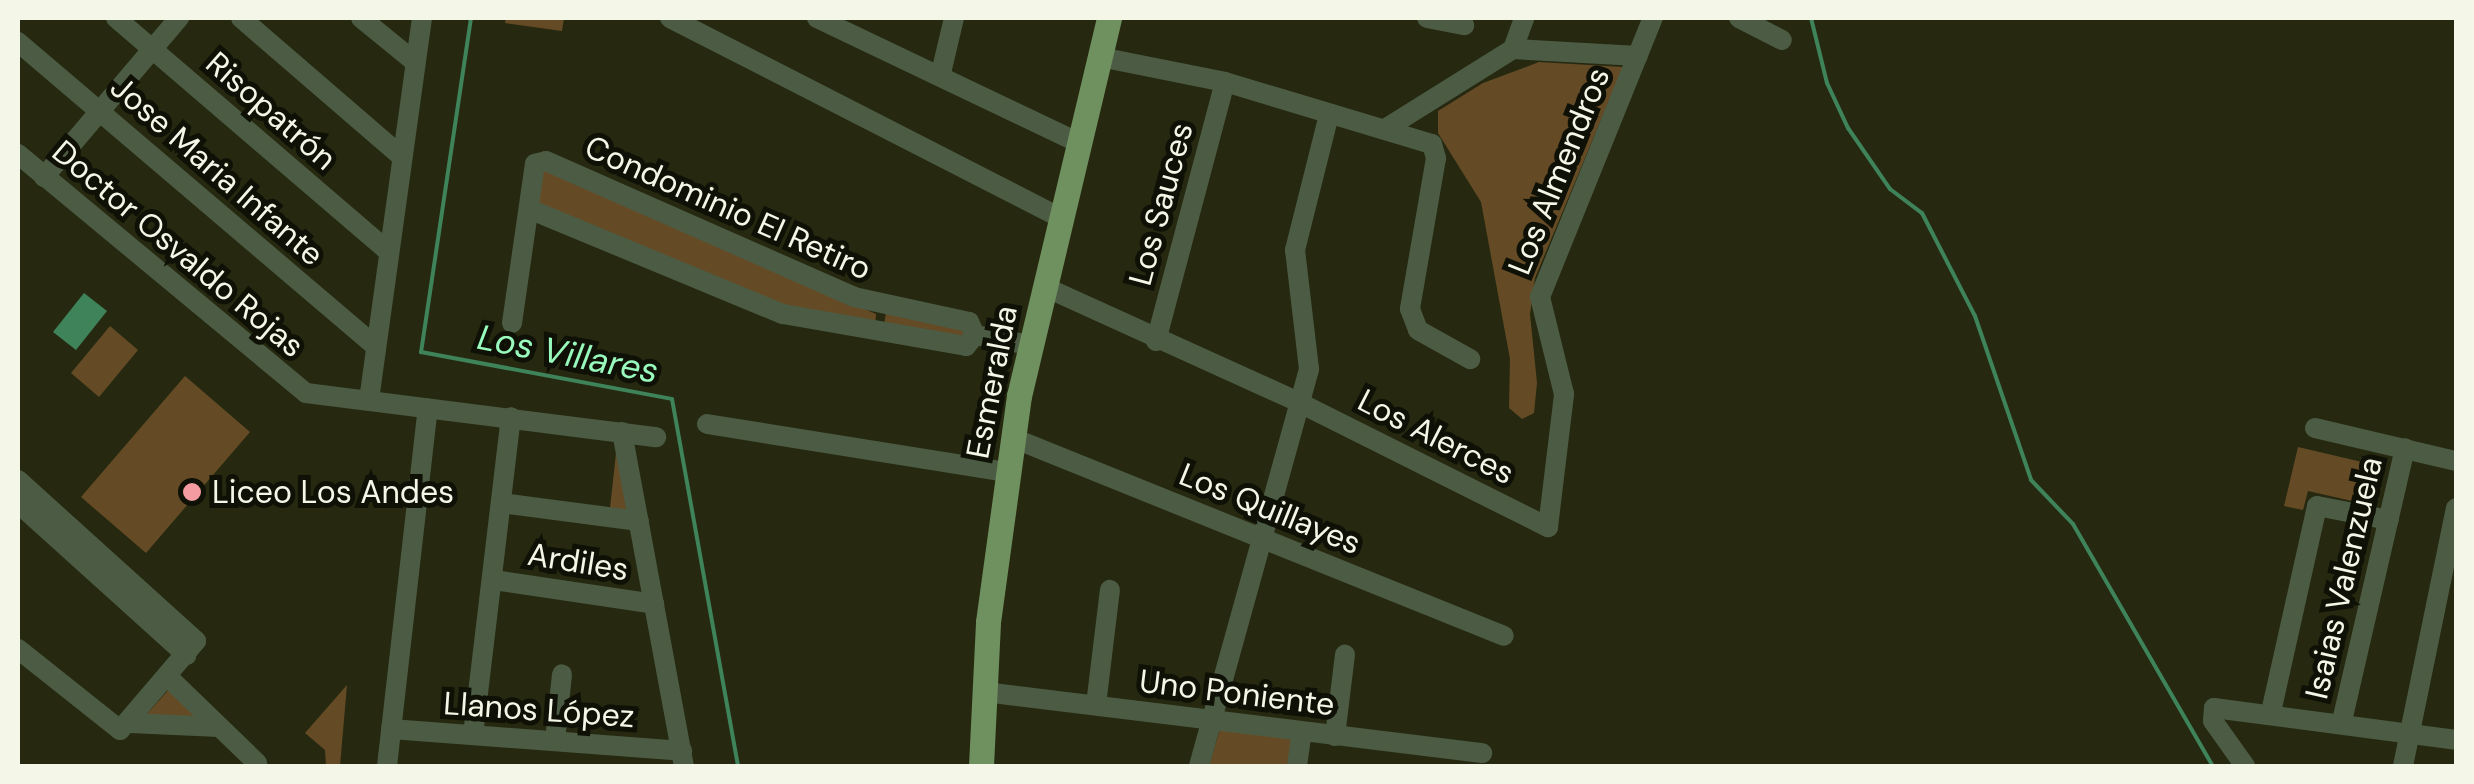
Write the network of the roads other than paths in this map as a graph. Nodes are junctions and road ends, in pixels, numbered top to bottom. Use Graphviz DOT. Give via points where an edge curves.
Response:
graph roads {
  1 [pos="116,18"];
  2 [pos="179,18"];
  3 [pos="241,18"];
  4 [pos="361,18"];
  5 [pos="422,18"];
  6 [pos="670,18"];
  7 [pos="818,18"];
  8 [pos="954,18"];
  9 [pos="1109,18"];
  10 [pos="1427,18"];
  11 [pos="1524,18"];
  12 [pos="1653,18"];
  13 [pos="1745,19"];
  14 [pos="1464,25"];
  15 [pos="1782,40"];
  16 [pos="18,42"];
  17 [pos="152,49"];
  18 [pos="1512,49"];
  19 [pos="1638,56"];
  20 [pos="1100,57"];
  21 [pos="414,62"];
  22 [pos="941,72"];
  23 [pos="1224,82"];
  24 [pos="101,110"];
  25 [pos="1329,115"];
  26 [pos="1385,129"];
  27 [pos="1081,144"];
  28 [pos="18,154"];
  29 [pos="402,157"];
  30 [pos="44,177"];
  31 [pos="529,209"];
  32 [pos="1062,218"];
  33 [pos="387,250"];
  34 [pos="1045,287"];
  35 [pos="884,308"];
  36 [pos="512,323"];
  37 [pos="880,332"];
  38 [pos="975,335"];
  39 [pos="1156,341"];
  40 [pos="1030,345"];
  41 [pos="376,347"];
  42 [pos="1470,359"];
  43 [pos="368,400"];
  44 [pos="1296,401"];
  45 [pos="428,408"];
  46 [pos="511,417"];
  47 [pos="707,424"];
  48 [pos="2314,428"];
  49 [pos="622,432"];
  50 [pos="656,437"];
  51 [pos="1013,438"];
  52 [pos="2405,448"];
  53 [pos="2456,461"];
  54 [pos="1007,472"];
  55 [pos="18,480"];
  56 [pos="502,503"];
  57 [pos="25,508"];
  58 [pos="2456,508"];
  59 [pos="2389,520"];
  60 [pos="639,521"];
  61 [pos="1548,527"];
  62 [pos="1261,537"];
  63 [pos="494,580"];
  64 [pos="1110,590"];
  65 [pos="654,604"];
  66 [pos="1504,636"];
  67 [pos="18,649"];
  68 [pos="1346,655"];
  69 [pos="562,674"];
  70 [pos="168,677"];
  71 [pos="985,692"];
  72 [pos="1096,704"];
  73 [pos="2271,712"];
  74 [pos="1212,720"];
  75 [pos="2342,721"];
  76 [pos="130,723"];
  77 [pos="220,726"];
  78 [pos="391,729"];
  79 [pos="1302,732"];
  80 [pos="2409,732"];
  81 [pos="473,735"];
  82 [pos="1336,736"];
  83 [pos="2456,740"];
  84 [pos="556,742"];
  85 [pos="1482,754"];
  86 [pos="683,759"];
  87 [pos="258,763"];
  88 [pos="387,766"];
  89 [pos="982,766"];
  90 [pos="1199,766"];
  91 [pos="1296,766"];
  92 [pos="2246,766"];
  93 [pos="2404,766"];
  1 -- 17 [label="street, Risopatrón"];
  2 -- 17 [label="street"];
  3 -- 29 [label="street"];
  4 -- 21 [label="street"];
  5 -- 21 [label="street"];
  6 -- 32 [label="street"];
  7 -- 22 [label="street"];
  8 -- 22 [label="street"];
  9 -- 20 [label="main road, Esmeralda"];
  10 -- 14 [label="street"];
  11 -- 18 [label="street"];
  12 -- 19 [label="street, Los Almendros"];
  13 -- 15 [label="street"];
  16 -- 24 [label="street, Jose Maria Infante"];
  17 -- 24 [label="street"];
  17 -- 33 [label="street, Risopatrón"];
  18 -- 19 [label="street"];
  18 -- 26 [label="street"];
  19 -- 61 [label="street, Los Almendros" via="1540,297 1564,394"];
  20 -- 23 [label="street"];
  20 -- 27 [label="main road, Esmeralda"];
  21 -- 29 [label="street"];
  22 -- 27 [label="street"];
  23 -- 25 [label="street"];
  23 -- 39 [label="street, Los Sauces"];
  24 -- 30 [label="street"];
  24 -- 41 [label="street, Jose Maria Infante"];
  25 -- 26 [label="street"];
  25 -- 44 [label="street" via="1295,250 1310,362"];
  26 -- 42 [label="street" via="1435,148 1410,309 1418,330"];
  27 -- 32 [label="main road, Esmeralda"];
  28 -- 30 [label="street, Doctor Osvaldo Rojas"];
  29 -- 33 [label="street"];
  30 -- 43 [label="street, Doctor Osvaldo Rojas" via="297,387"];
  31 -- 35 [label="street, Condominio El Retiro" via="536,164 546,160"];
  31 -- 36 [label="street, Condominio El Retiro"];
  31 -- 37 [label="street, Condominio El Retiro" via="782,314"];
  32 -- 34 [label="main road, Esmeralda"];
  33 -- 41 [label="street"];
  34 -- 39 [label="street, Los Alerces"];
  34 -- 40 [label="main road, Esmeralda"];
  35 -- 37 [label="street, Condominio El Retiro"];
  35 -- 38 [label="street, Condominio El Retiro" via="970,322"];
  37 -- 38 [label="street, Condominio El Retiro" via="966,346"];
  38 -- 40 [label="street, Condominio El Retiro"];
  39 -- 44 [label="street, Los Alerces"];
  40 -- 51 [label="main road, Esmeralda"];
  41 -- 43 [label="street"];
  43 -- 45 [label="street, Doctor Osvaldo Rojas"];
  44 -- 61 [label="street, Los Alerces"];
  44 -- 62 [label="street"];
  45 -- 46 [label="street, Doctor Osvaldo Rojas"];
  45 -- 78 [label="street"];
  46 -- 49 [label="street, Doctor Osvaldo Rojas"];
  46 -- 56 [label="street"];
  47 -- 54 [label="street"];
  48 -- 52 [label="street"];
  49 -- 50 [label="street, Doctor Osvaldo Rojas"];
  49 -- 60 [label="street"];
  51 -- 54 [label="main road, Esmeralda"];
  51 -- 62 [label="street, Los Quillayes"];
  52 -- 53 [label="street"];
  52 -- 59 [label="street, Isaias Valenzuela"];
  54 -- 71 [label="main road, Esmeralda"];
  55 -- 57 [label="street"];
  56 -- 60 [label="street"];
  56 -- 63 [label="street"];
  57 -- 70 [label="street" via="191,648"];
  58 -- 80 [label="street"];
  59 -- 73 [label="street" via="2317,506"];
  59 -- 75 [label="street, Isaias Valenzuela"];
  60 -- 65 [label="street"];
  62 -- 66 [label="street, Los Quillayes"];
  62 -- 74 [label="street"];
  63 -- 65 [label="street, Ardiles"];
  63 -- 81 [label="street"];
  64 -- 72 [label="street"];
  65 -- 86 [label="street"];
  67 -- 76 [label="street" via="116,730"];
  68 -- 82 [label="street"];
  69 -- 84 [label="street"];
  70 -- 76 [label="street"];
  70 -- 77 [label="street"];
  71 -- 72 [label="street, Uno Poniente"];
  71 -- 89 [label="main road, Esmeralda"];
  72 -- 74 [label="street, Uno Poniente"];
  73 -- 75 [label="street"];
  73 -- 92 [label="street" via="2214,708 2213,721"];
  74 -- 79 [label="street, Uno Poniente"];
  74 -- 90 [label="street"];
  75 -- 80 [label="street"];
  76 -- 77 [label="street"];
  77 -- 87 [label="street"];
  78 -- 81 [label="street, Llanos López"];
  78 -- 88 [label="street"];
  79 -- 82 [label="street, Uno Poniente"];
  79 -- 91 [label="street"];
  80 -- 83 [label="street"];
  80 -- 93 [label="street"];
  81 -- 84 [label="street, Llanos López"];
  82 -- 85 [label="street, Uno Poniente"];
  84 -- 86 [label="street, Llanos López"];
}
